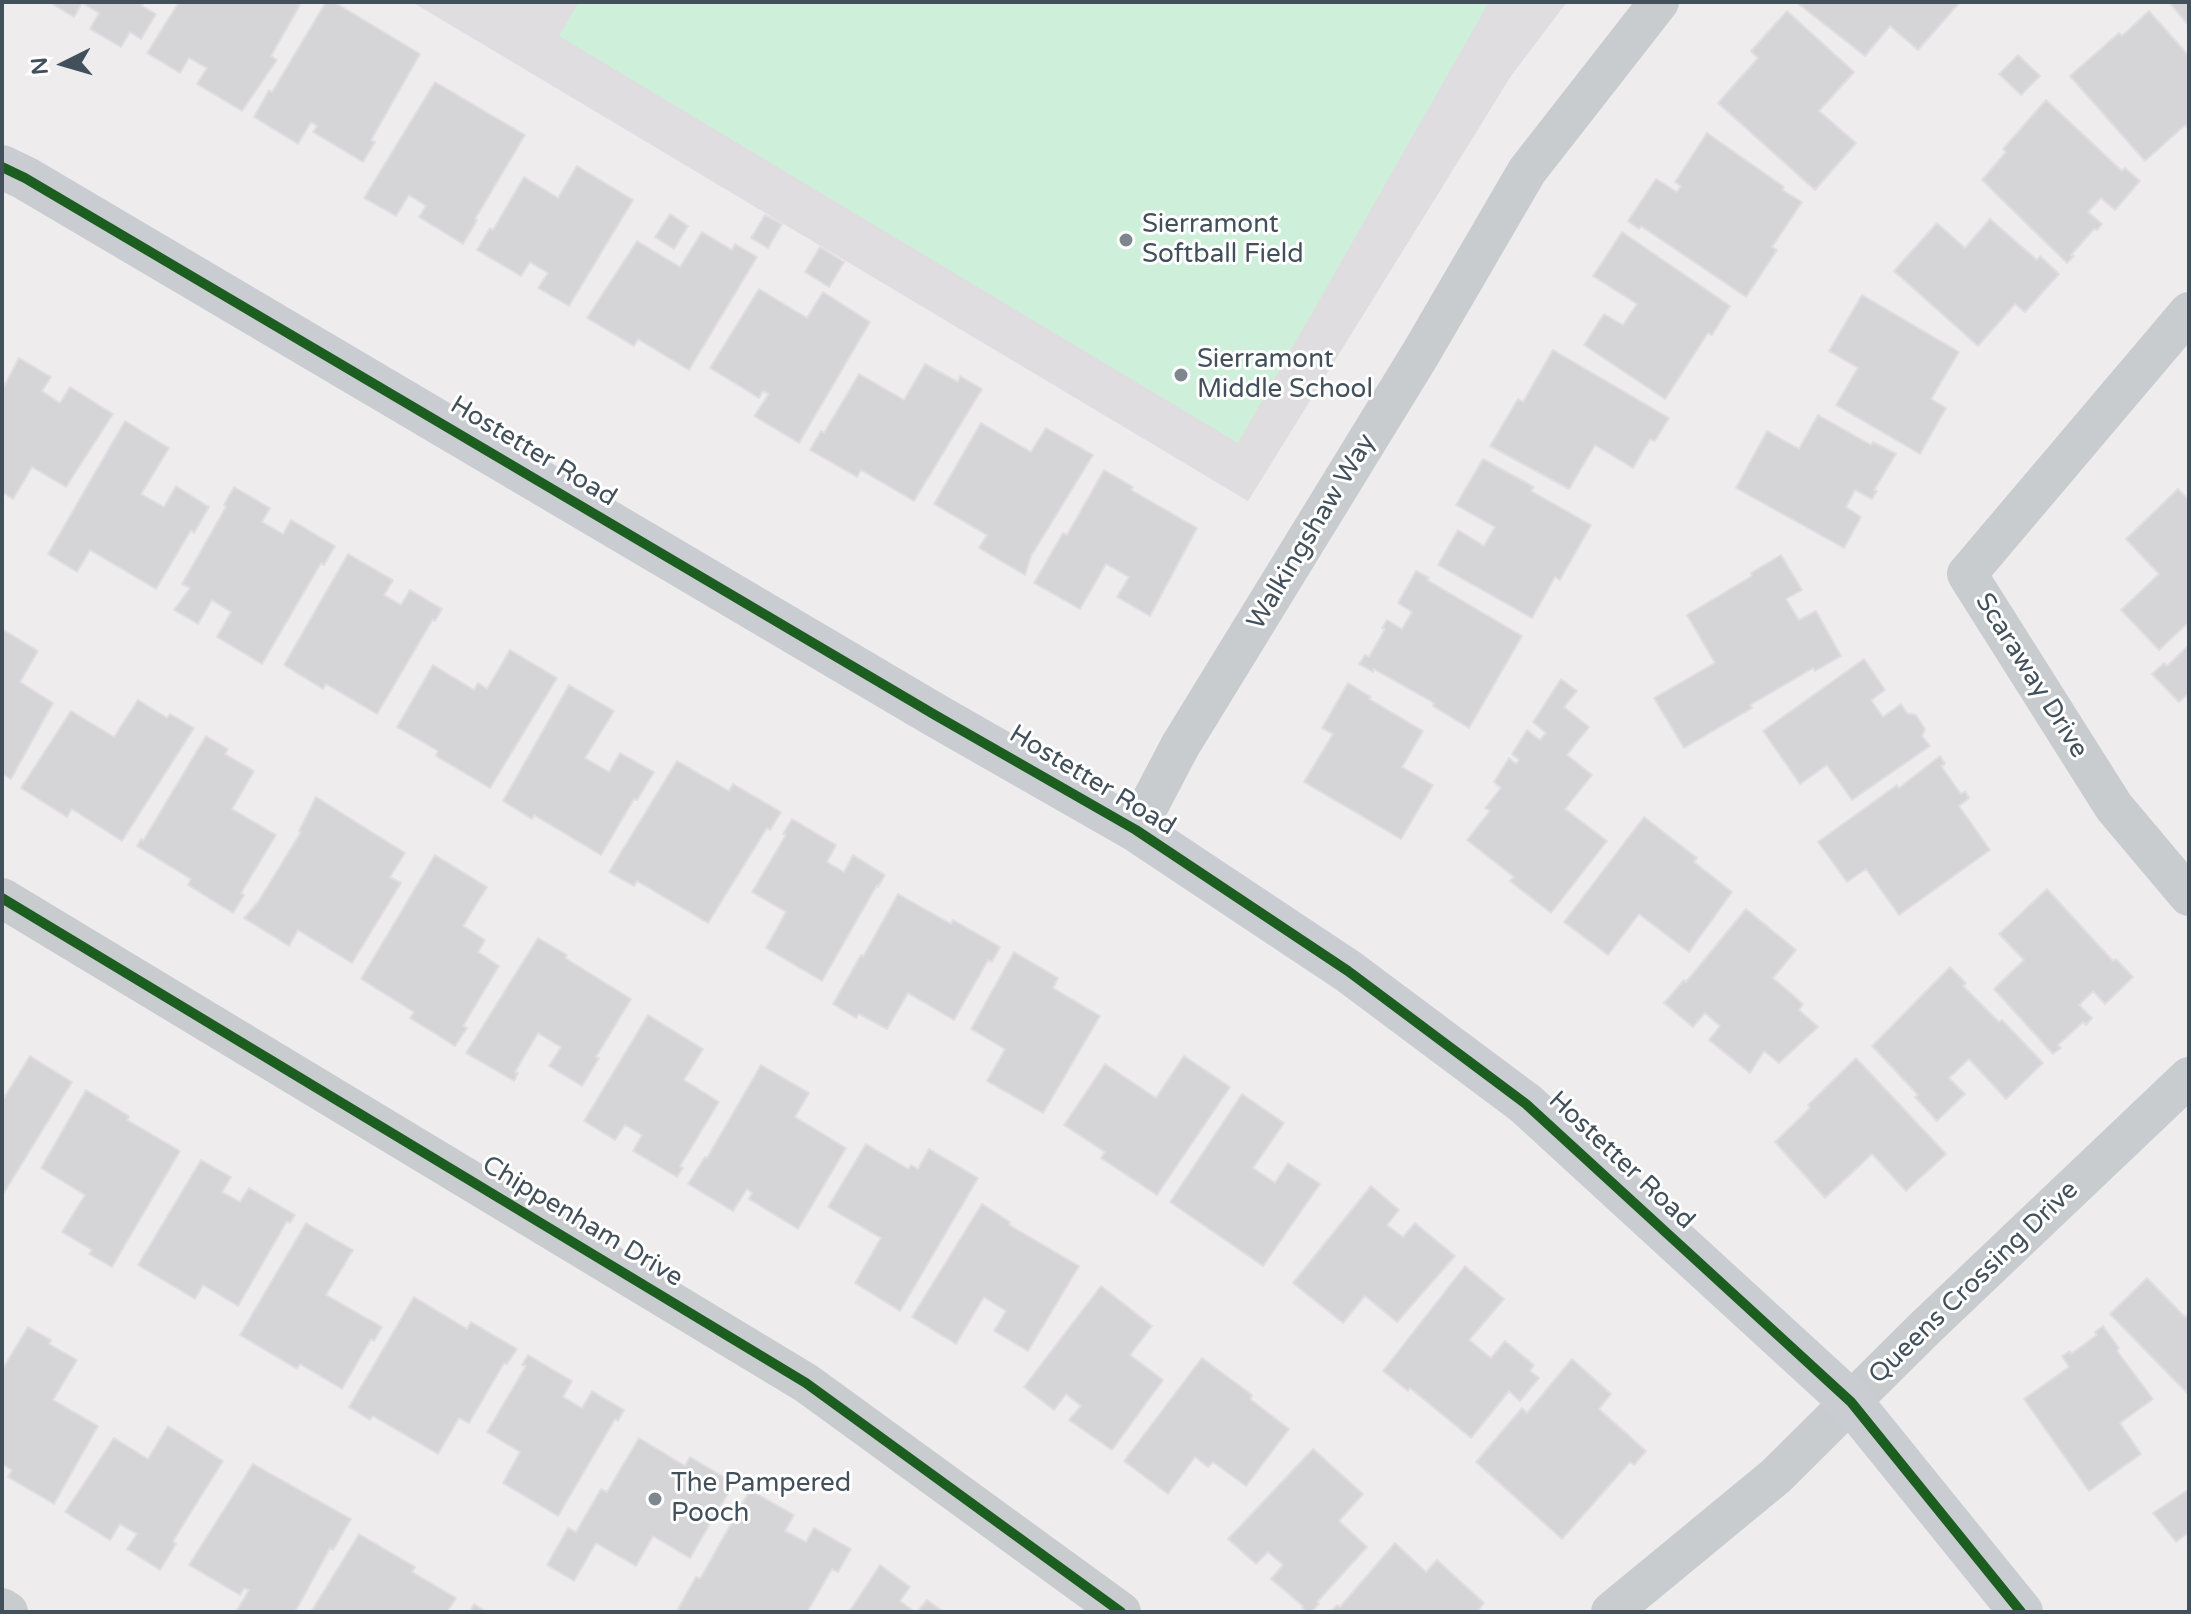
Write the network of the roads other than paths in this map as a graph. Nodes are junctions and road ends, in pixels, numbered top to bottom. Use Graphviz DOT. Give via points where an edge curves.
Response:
graph roads {
  1 [pos="1659,2"];
  2 [pos="2,167"];
  3 [pos="2189,312"];
  4 [pos="1136,830"];
  5 [pos="2189,896"];
  6 [pos="2,898"];
  7 [pos="2189,1077"];
  8 [pos="1851,1402"];
  9 [pos="2,1608"];
  10 [pos="8,1612"];
  11 [pos="1121,1612"];
  12 [pos="1611,1612"];
  13 [pos="2021,1612"];
  1 -- 4 [label="street, Walkingshaw Way" via="1527,171 1180,746"];
  2 -- 4 [label="main road, Hostetter Road"];
  3 -- 5 [label="street, Scaraway Drive" via="1967,574 2114,807"];
  4 -- 8 [label="main road, Hostetter Road" via="1348,971 1526,1104"];
  6 -- 11 [label="street, Chippenham Drive" via="806,1383"];
  7 -- 8 [label="street, Queens Crossing Drive"];
  8 -- 12 [label="street, Queens Crossing Drive" via="1776,1476"];
  8 -- 13 [label="main road, Hostetter Road"];
  9 -- 10 [label="street"];
}
